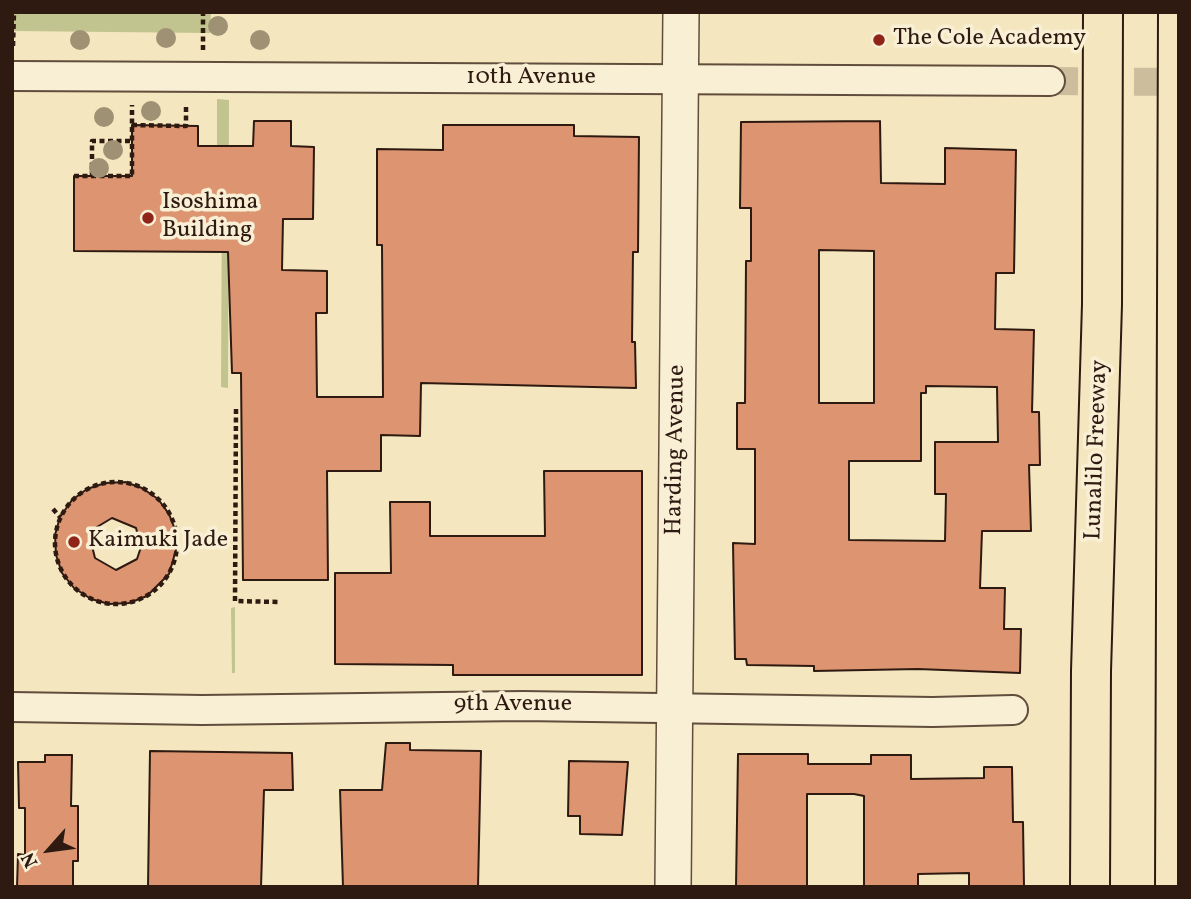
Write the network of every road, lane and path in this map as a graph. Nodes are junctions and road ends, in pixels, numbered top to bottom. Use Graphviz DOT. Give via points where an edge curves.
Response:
graph roads {
  1 [pos="15,12"];
  2 [pos="203,12"];
  3 [pos="681,12"];
  4 [pos="1079,12"];
  5 [pos="1103,12"];
  6 [pos="1178,12"];
  7 [pos="13,53"];
  8 [pos="203,56"];
  9 [pos="12,76"];
  10 [pos="680,80"];
  11 [pos="1050,81"];
  12 [pos="132,99"];
  13 [pos="186,99"];
  14 [pos="132,125"];
  15 [pos="132,141"];
  16 [pos="74,176"];
  17 [pos="92,176"];
  18 [pos="236,409"];
  19 [pos="53,509"];
  20 [pos="61,517"];
  21 [pos="278,602"];
  22 [pos="1091,671"];
  23 [pos="12,707"];
  24 [pos="675,708"];
  25 [pos="1013,709"];
  26 [pos="673,887"];
  27 [pos="1090,887"];
  28 [pos="1175,887"];
  1 -- 7 [label="path"];
  2 -- 8 [label="path"];
  3 -- 10 [label="street, Harding Avenue"];
  4 -- 22 [label="highway"];
  5 -- 22 [label="highway, Lunalilo Freeway" via="1102,304"];
  6 -- 28 [label="highway"];
  9 -- 10 [label="street, 10th Avenue"];
  10 -- 11 [label="street, 10th Avenue"];
  10 -- 24 [label="street, Harding Avenue"];
  12 -- 14 [label="path"];
  13 -- 14 [label="path" via="186,125"];
  14 -- 15 [label="path"];
  15 -- 17 [label="path" via="132,176"];
  15 -- 17 [label="path" via="92,141"];
  16 -- 17 [label="path"];
  18 -- 21 [label="path" via="235,601"];
  19 -- 20 [label="path"];
  20 -- 20 [label="path" via="55,535 62,573 90,599 129,603 147,596 172,569 176,551 173,523 158,499 142,488 125,482 87,489 72,500"];
  22 -- 27 [label="highway, Lunalilo Freeway"];
  23 -- 24 [label="street, 9th Avenue"];
  24 -- 25 [label="street, 9th Avenue"];
  24 -- 26 [label="street, Harding Avenue"];
}
